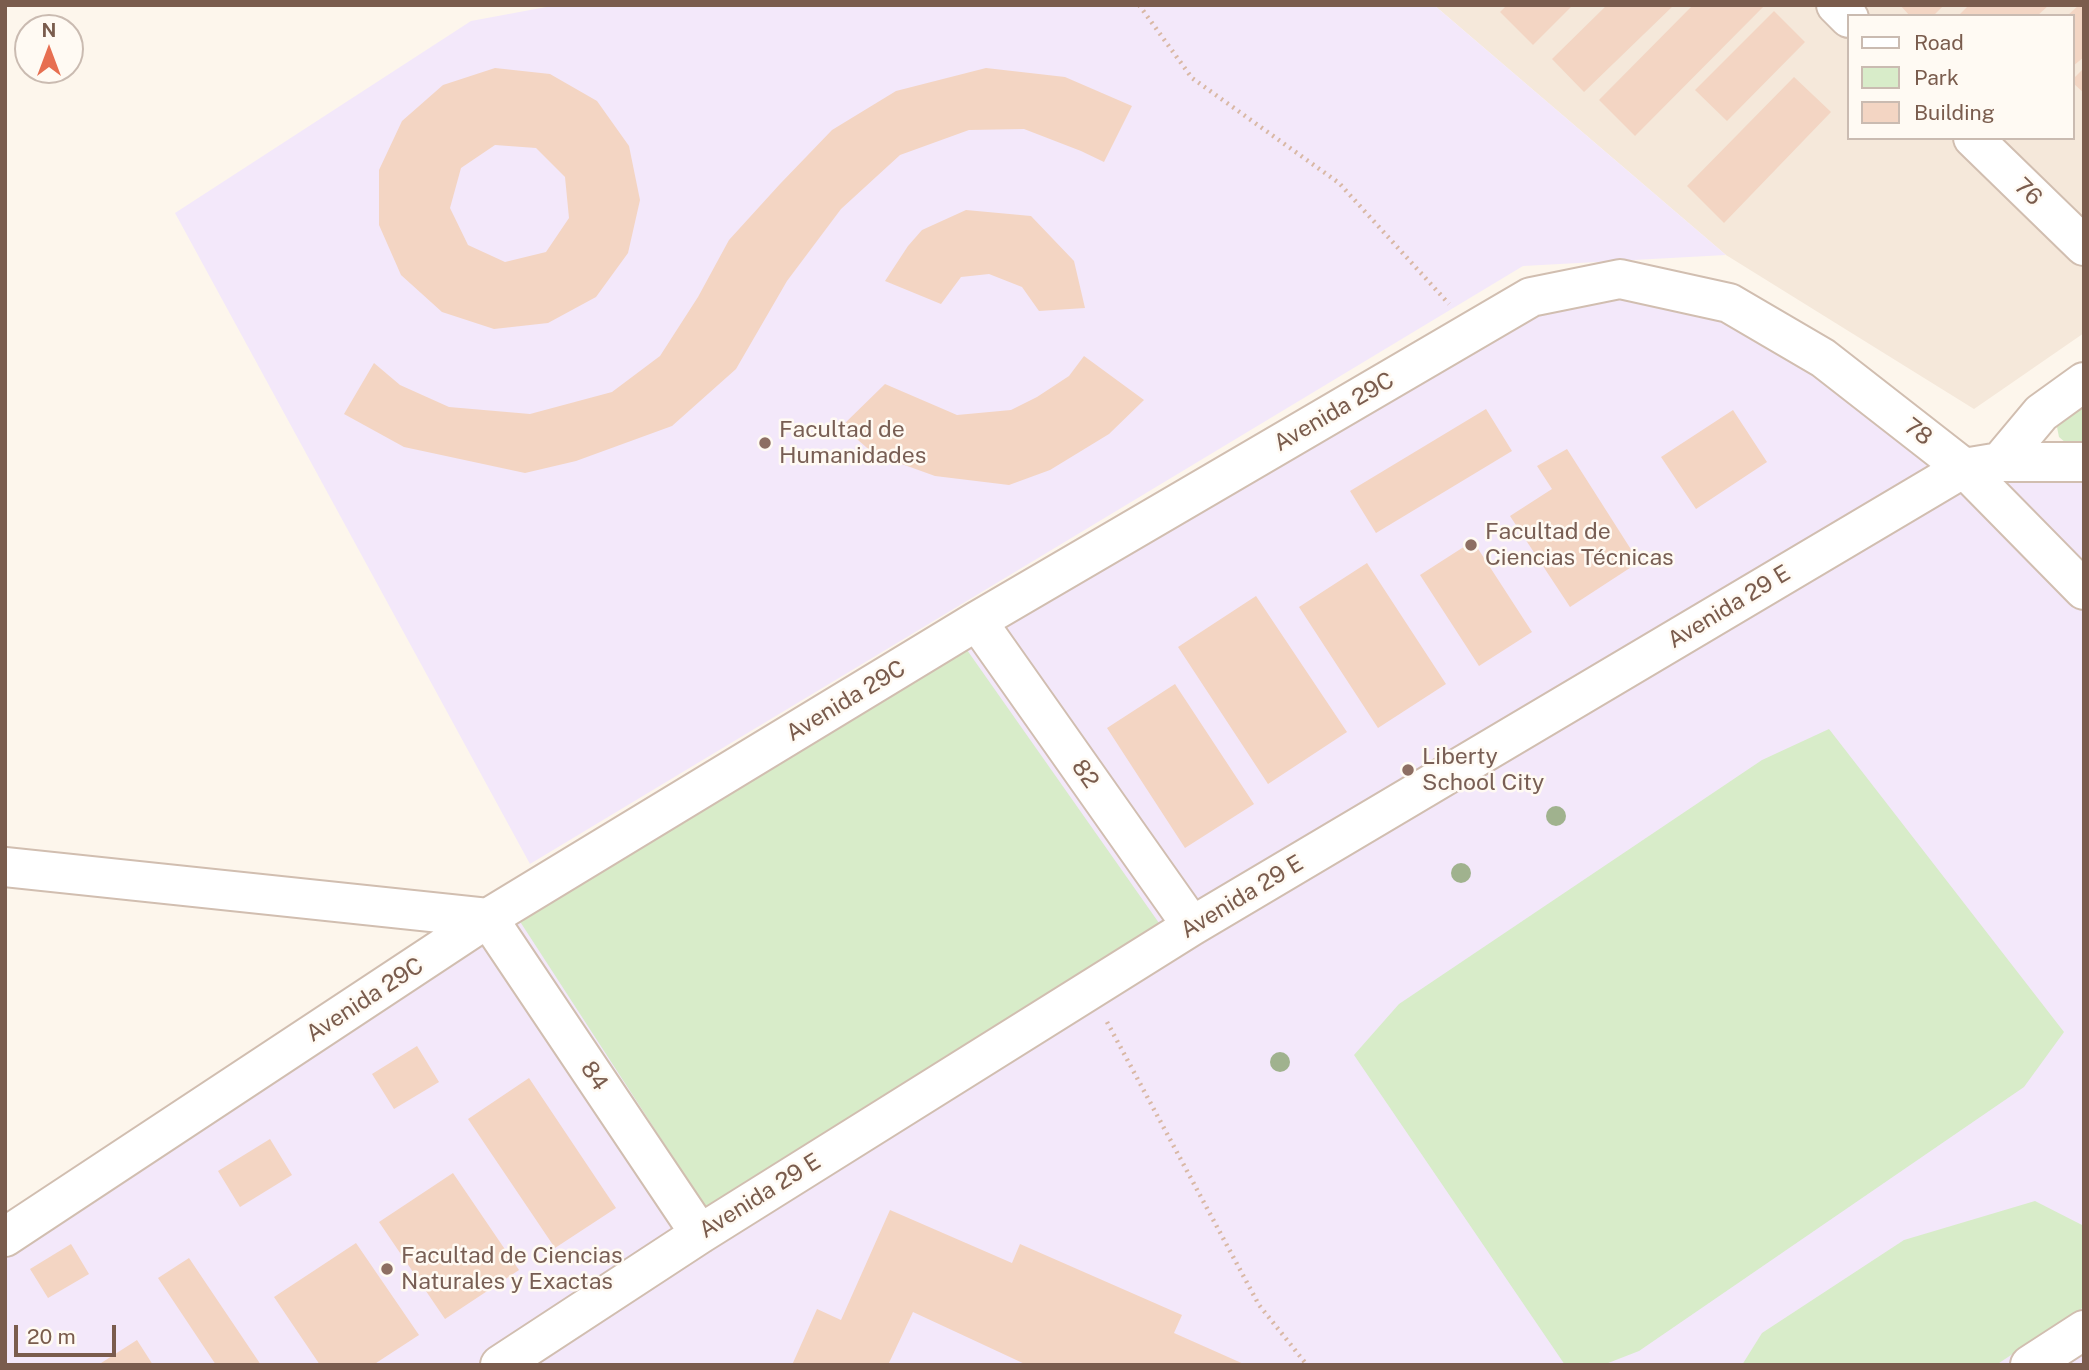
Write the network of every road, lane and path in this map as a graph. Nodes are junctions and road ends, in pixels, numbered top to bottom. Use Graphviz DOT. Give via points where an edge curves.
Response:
graph roads {
  1 [pos="1139,5"];
  2 [pos="1975,140"];
  3 [pos="2084,246"];
  4 [pos="1729,303"];
  5 [pos="1473,331"];
  6 [pos="2084,382"];
  7 [pos="2084,462"];
  8 [pos="1982,465"];
  9 [pos="2084,590"];
  10 [pos="978,621"];
  11 [pos="5,867"];
  12 [pos="488,918"];
  13 [pos="1192,926"];
  14 [pos="1090,990"];
  15 [pos="700,1234"];
  16 [pos="5,1237"];
  17 [pos="2084,1330"];
  18 [pos="500,1365"];
  19 [pos="1307,1365"];
  20 [pos="2030,1365"];
  1 -- 5 [label="path" via="1192,78 1339,183"];
  2 -- 3 [label="street, 76"];
  4 -- 5 [label="street, Avenida 29C" via="1620,279 1531,297"];
  4 -- 8 [label="street, 78" via="1823,358"];
  5 -- 10 [label="street, Avenida 29C"];
  6 -- 8 [label="street, Avenida 29 E"];
  7 -- 8 [label="street"];
  8 -- 9 [label="street, 78"];
  8 -- 13 [label="street, Avenida 29 E"];
  10 -- 12 [label="street, Avenida 29C"];
  10 -- 13 [label="street, 82"];
  11 -- 12 [label="street"];
  12 -- 15 [label="street, 84"];
  12 -- 16 [label="street, Avenida 29C"];
  13 -- 14 [label="street, Avenida 29 E"];
  14 -- 15 [label="street, Avenida 29 E"];
  14 -- 19 [label="path" via="1258,1305"];
  15 -- 18 [label="street, Avenida 29 E"];
  17 -- 20 [label="street"];
}
